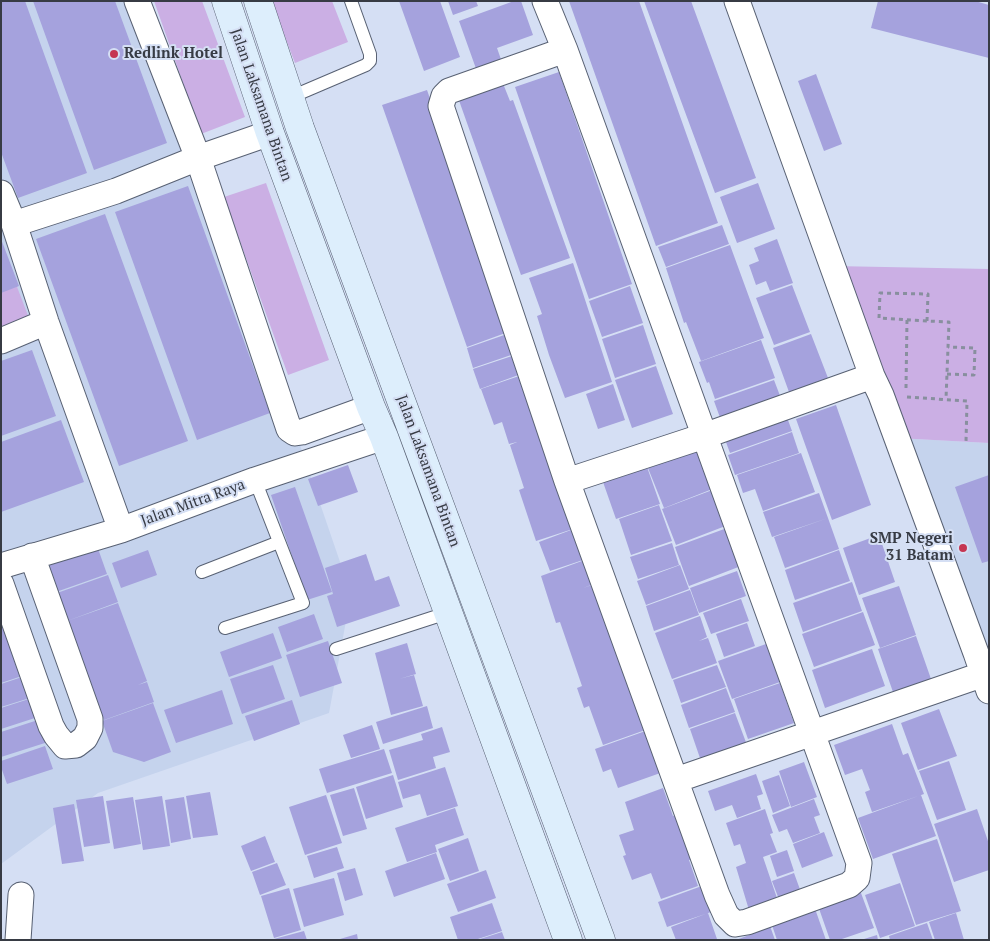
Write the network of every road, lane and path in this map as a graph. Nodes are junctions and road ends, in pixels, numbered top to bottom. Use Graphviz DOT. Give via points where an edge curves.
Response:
graph roads {
  1 [pos="137,1"];
  2 [pos="226,1"];
  3 [pos="258,1"];
  4 [pos="351,1"];
  5 [pos="545,1"];
  6 [pos="737,1"];
  7 [pos="565,50"];
  8 [pos="291,97"];
  9 [pos="270,133"];
  10 [pos="198,158"];
  11 [pos="1,193"];
  12 [pos="14,224"];
  13 [pos="907,319"];
  14 [pos="927,321"];
  15 [pos="46,322"];
  16 [pos="1,341"];
  17 [pos="948,347"];
  18 [pos="947,374"];
  19 [pos="872,376"];
  20 [pos="946,399"];
  21 [pos="371,407"];
  22 [pos="384,436"];
  23 [pos="704,436"];
  24 [pos="966,442"];
  25 [pos="255,480"];
  26 [pos="567,481"];
  27 [pos="121,530"];
  28 [pos="279,542"];
  29 [pos="32,556"];
  30 [pos="1,566"];
  31 [pos="202,572"];
  32 [pos="1,584"];
  33 [pos="476,604"];
  34 [pos="448,613"];
  35 [pos="225,628"];
  36 [pos="336,649"];
  37 [pos="986,682"];
  38 [pos="811,732"];
  39 [pos="676,780"];
  40 [pos="21,895"];
  41 [pos="18,940"];
  42 [pos="568,940"];
  43 [pos="601,940"];
  1 -- 10 [label="street"];
  2 -- 9 [label="main road, Jalan Laksamana Bintan"];
  3 -- 8 [label="main road, Jalan Laksamana Bintan"];
  4 -- 8 [label="lane" via="370,61"];
  5 -- 7 [label="street"];
  6 -- 19 [label="street"];
  7 -- 23 [label="street"];
  7 -- 26 [label="street" via="449,91 441,106"];
  8 -- 33 [label="main road, Jalan Laksamana Bintan"];
  9 -- 10 [label="street"];
  9 -- 21 [label="main road, Jalan Laksamana Bintan"];
  10 -- 12 [label="street" via="116,191"];
  10 -- 21 [label="street" via="289,429 295,433 302,432"];
  11 -- 12 [label="street"];
  12 -- 15 [label="street"];
  13 -- 14 [label="path"];
  13 -- 14 [label="path" via="879,318 880,293 928,294"];
  13 -- 20 [label="path" via="906,396"];
  14 -- 17 [label="path" via="949,322"];
  15 -- 16 [label="street"];
  15 -- 27 [label="street"];
  17 -- 18 [label="path"];
  17 -- 18 [label="path" via="975,348 974,375"];
  18 -- 20 [label="path"];
  19 -- 23 [label="street"];
  19 -- 37 [label="street"];
  20 -- 24 [label="path" via="967,401"];
  21 -- 22 [label="main road, Jalan Laksamana Bintan"];
  22 -- 25 [label="street, Jalan Mitra Raya"];
  22 -- 34 [label="main road, Jalan Laksamana Bintan"];
  23 -- 26 [label="street"];
  23 -- 38 [label="street"];
  25 -- 27 [label="street, Jalan Mitra Raya"];
  25 -- 28 [label="lane"];
  26 -- 39 [label="street"];
  27 -- 29 [label="street, Jalan Mitra Raya"];
  28 -- 31 [label="lane"];
  28 -- 35 [label="lane" via="303,603"];
  29 -- 30 [label="street, Jalan Mitra Raya"];
  29 -- 32 [label="street" via="90,719 85,738 76,745 65,746 51,726"];
  33 -- 34 [label="main road"];
  33 -- 43 [label="main road, Jalan Laksamana Bintan"];
  34 -- 36 [label="lane"];
  34 -- 42 [label="main road, Jalan Laksamana Bintan"];
  37 -- 38 [label="street"];
  38 -- 39 [label="street"];
  38 -- 39 [label="street" via="859,863 857,878 849,885 747,922 735,924 726,915"];
  40 -- 41 [label="street"];
}
